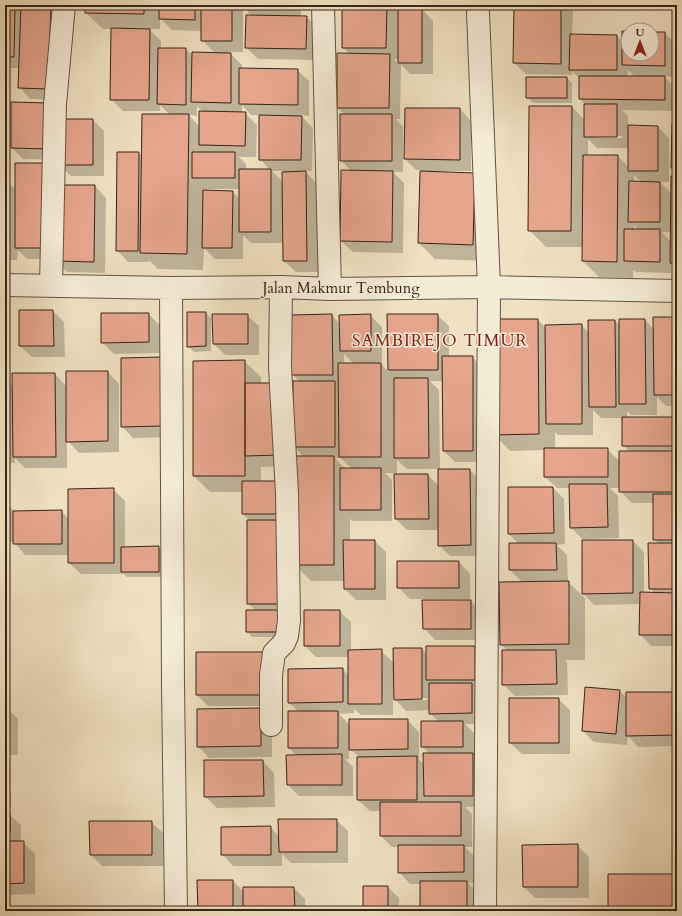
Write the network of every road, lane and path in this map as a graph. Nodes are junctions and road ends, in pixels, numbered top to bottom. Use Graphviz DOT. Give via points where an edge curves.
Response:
graph roads {
  1 [pos="64,5"];
  2 [pos="323,5"];
  3 [pos="478,12"];
  4 [pos="5,285"];
  5 [pos="51,286"];
  6 [pos="171,288"];
  7 [pos="281,288"];
  8 [pos="489,288"];
  9 [pos="330,289"];
  10 [pos="677,292"];
  11 [pos="272,725"];
  12 [pos="176,911"];
  13 [pos="485,911"];
  1 -- 5 [label="street" via="55,104"];
  2 -- 9 [label="street"];
  3 -- 8 [label="street"];
  4 -- 5 [label="street, Jalan Makmur Tembung"];
  5 -- 6 [label="street, Jalan Makmur Tembung"];
  6 -- 7 [label="street, Jalan Makmur Tembung"];
  6 -- 12 [label="street"];
  7 -- 9 [label="street, Jalan Makmur Tembung"];
  7 -- 11 [label="street" via="280,367 287,493 289,620 288,636 274,653 270,676"];
  8 -- 9 [label="street, Jalan Makmur Tembung"];
  8 -- 10 [label="street, Jalan Makmur Tembung"];
  8 -- 13 [label="street"];
}
